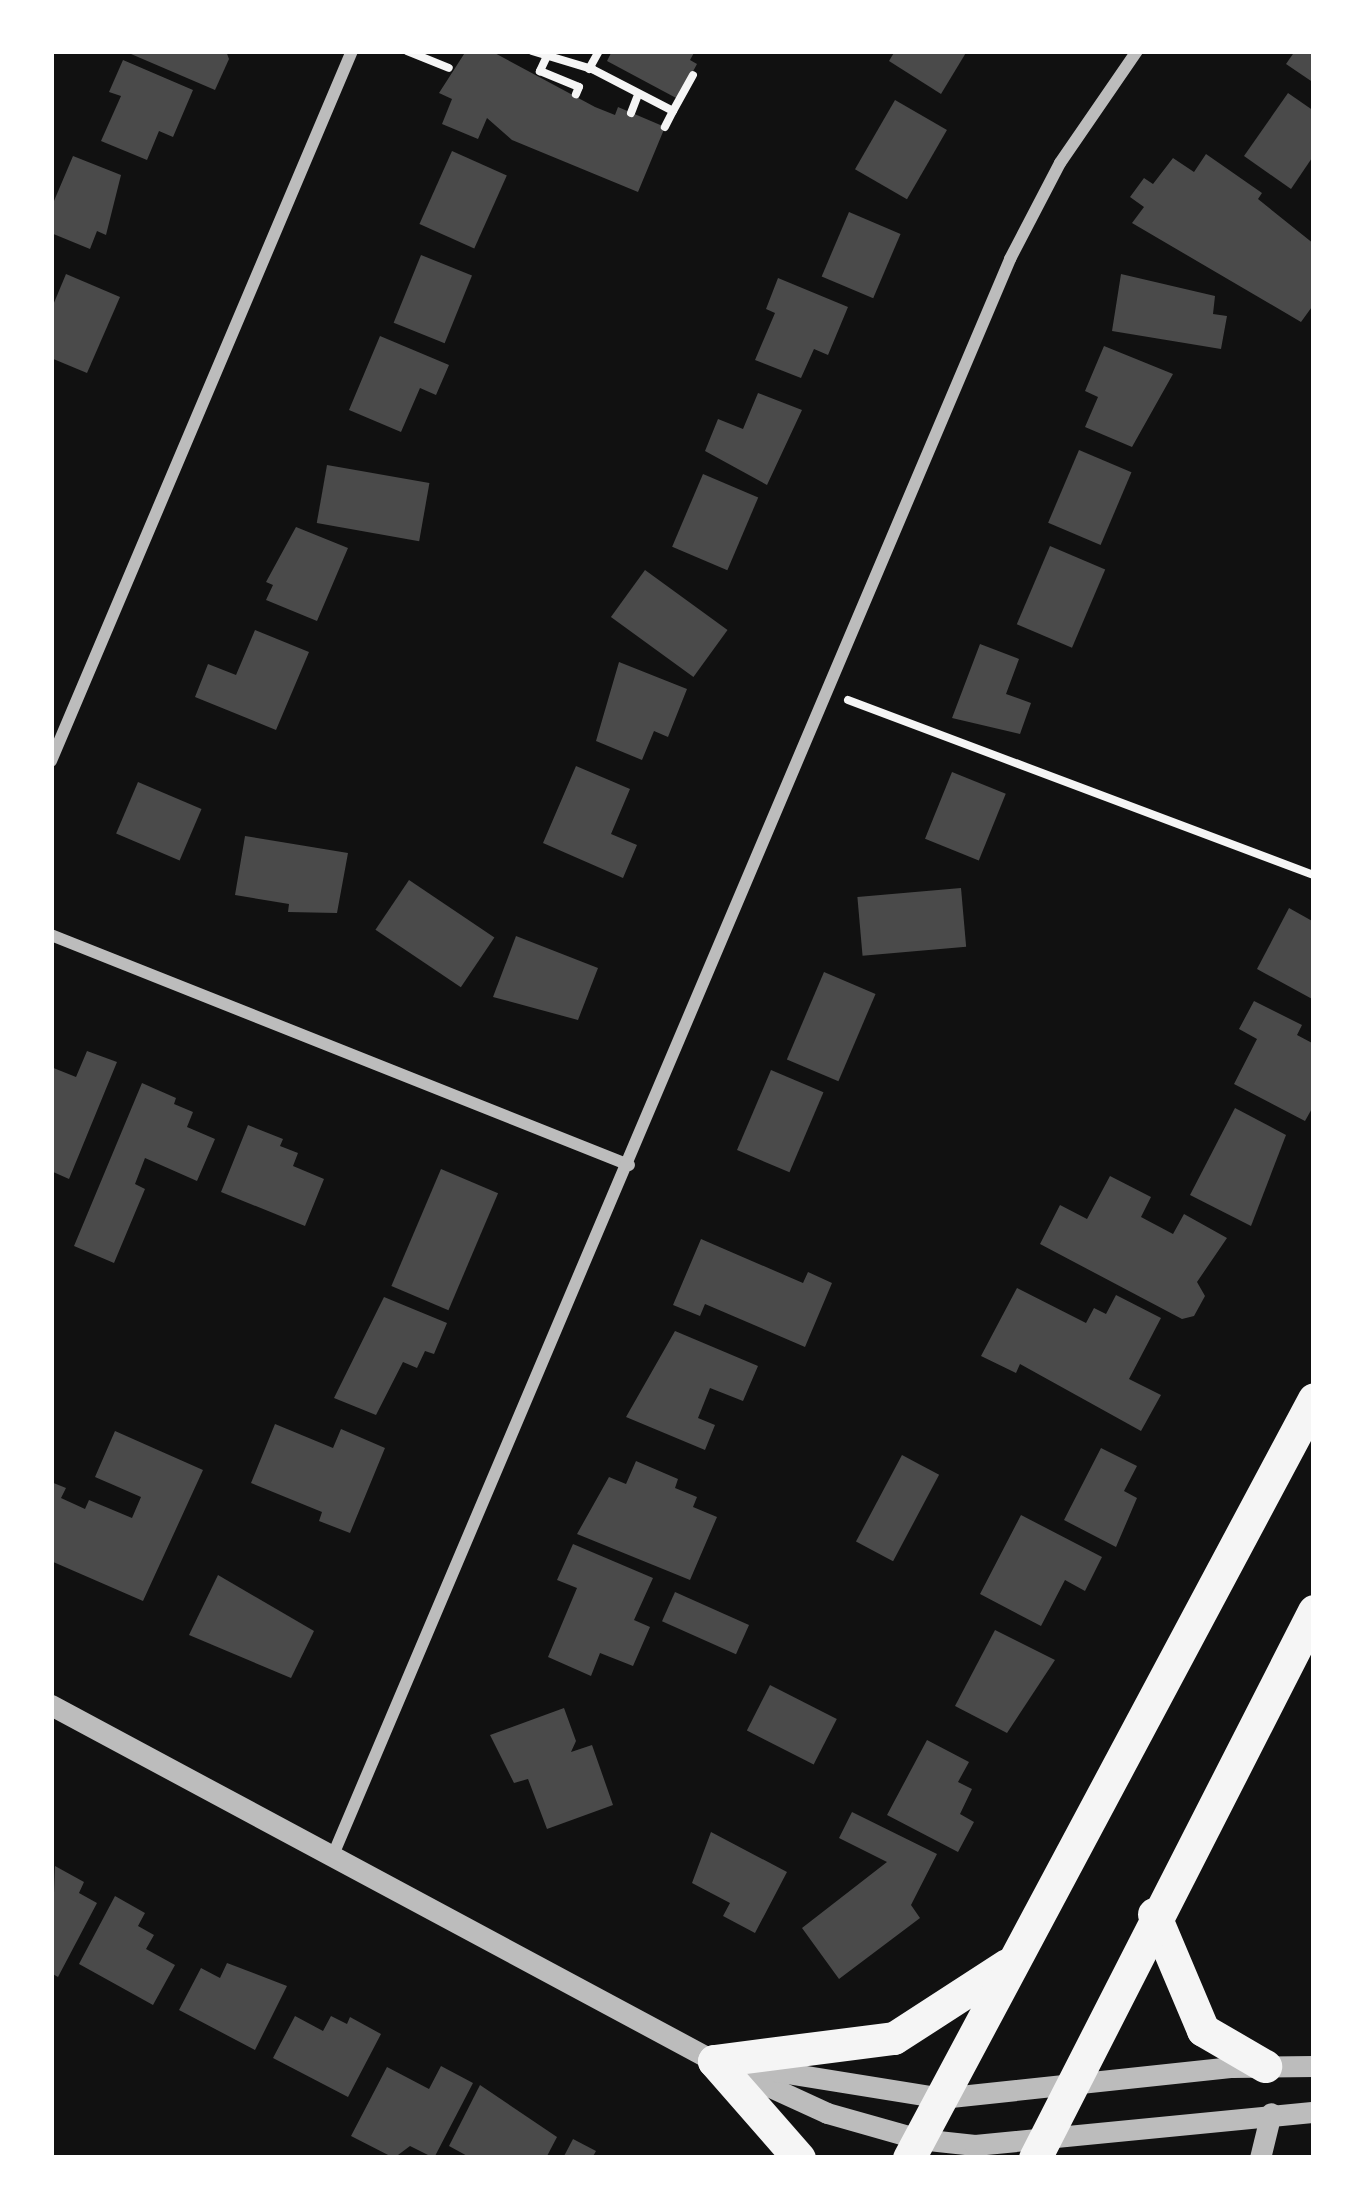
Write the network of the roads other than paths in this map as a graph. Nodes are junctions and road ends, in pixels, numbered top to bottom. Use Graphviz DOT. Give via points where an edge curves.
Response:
graph roads {
  1 [pos="352,51"];
  2 [pos="1137,51"];
  3 [pos="51,761"];
  4 [pos="51,935"];
  5 [pos="628,1166"];
  6 [pos="1314,1399"];
  7 [pos="1314,1611"];
  8 [pos="51,1705"];
  9 [pos="333,1855"];
  10 [pos="1154,1915"];
  11 [pos="1014,1961"];
  12 [pos="714,2061"];
  13 [pos="1265,2066"];
  14 [pos="1314,2066"];
  15 [pos="1068,2087"];
  16 [pos="940,2098"];
  17 [pos="1271,2113"];
  18 [pos="1314,2113"];
  19 [pos="914,2148"];
  20 [pos="1039,2149"];
  21 [pos="799,2158"];
  22 [pos="1260,2158"];
  1 -- 3 [label="street"];
  2 -- 5 [label="street" via="1060,164 1010,259"];
  4 -- 5 [label="street"];
  5 -- 9 [label="street"];
  6 -- 11 [label="highway"];
  7 -- 10 [label="highway"];
  8 -- 9 [label="street"];
  9 -- 12 [label="street"];
  10 -- 13 [label="highway" via="1203,2030"];
  10 -- 15 [label="highway"];
  11 -- 12 [label="highway" via="894,2038"];
  11 -- 16 [label="highway"];
  12 -- 16 [label="street"];
  12 -- 19 [label="street"];
  12 -- 21 [label="highway"];
  13 -- 14 [label="street"];
  13 -- 15 [label="street"];
  15 -- 16 [label="street"];
  15 -- 20 [label="highway"];
  16 -- 19 [label="highway"];
  17 -- 18 [label="street"];
  17 -- 20 [label="street"];
  17 -- 22 [label="street"];
  19 -- 20 [label="street"];
}
